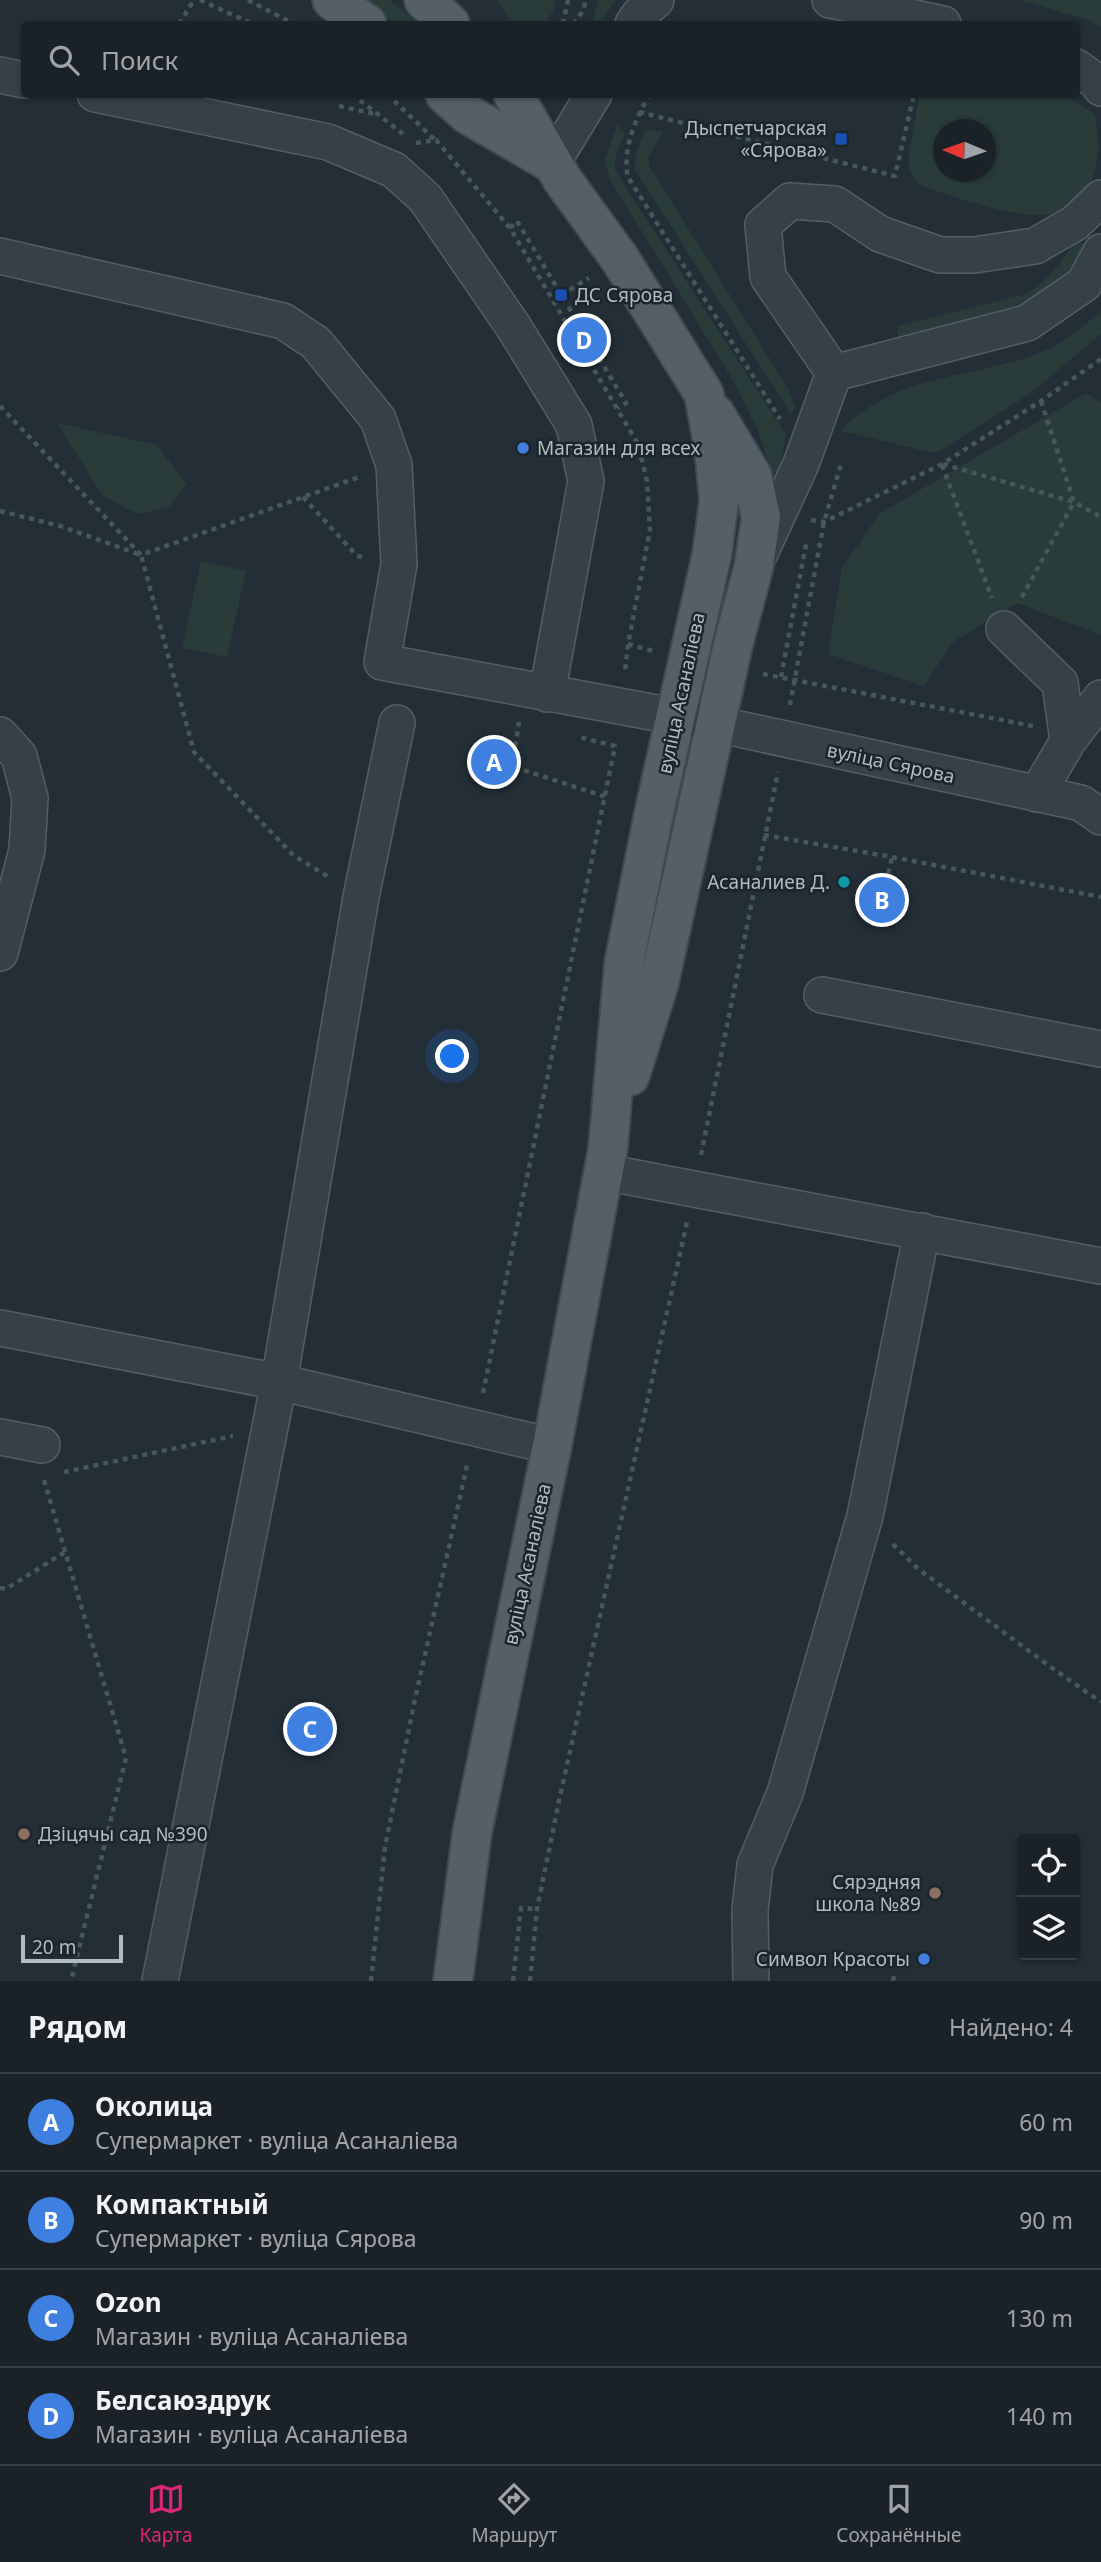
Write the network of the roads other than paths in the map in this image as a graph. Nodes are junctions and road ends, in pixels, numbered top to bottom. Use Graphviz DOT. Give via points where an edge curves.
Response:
graph roads {
  1 [pos="332,0"];
  2 [pos="424,0"];
  3 [pos="656,0"];
  4 [pos="830,0"];
  5 [pos="363,21"];
  6 [pos="447,21"];
  7 [pos="636,21"];
  8 [pos="929,21"];
  9 [pos="1080,70"];
  10 [pos="0,75"];
  11 [pos="21,79"];
  12 [pos="1101,88"];
  13 [pos="114,98"];
  14 [pos="449,98"];
  15 [pos="515,98"];
  16 [pos="592,98"];
  17 [pos="552,163"];
  18 [pos="1101,198"];
  19 [pos="1101,252"];
  20 [pos="0,256"];
  21 [pos="834,373"];
  22 [pos="704,394"];
  23 [pos="754,565"];
  24 [pos="1004,629"];
  25 [pos="547,694"];
  26 [pos="1101,698"];
  27 [pos="676,718"];
  28 [pos="397,723"];
  29 [pos="716,724"];
  30 [pos="0,735"];
  31 [pos="1068,741"];
  32 [pos="1037,794"];
  33 [pos="1101,817"];
  34 [pos="0,953"];
  35 [pos="822,995"];
  36 [pos="1101,1049"];
  37 [pos="606,1160"];
  38 [pos="922,1231"];
  39 [pos="1101,1266"];
  40 [pos="0,1328"];
  41 [pos="279,1382"];
  42 [pos="552,1446"];
  43 [pos="160,1981"];
  44 [pos="453,1981"];
  45 [pos="751,1981"];
  1 -- 5 [label="main road"];
  2 -- 6 [label="main road"];
  3 -- 7 [label="street"];
  4 -- 8 [label="street"];
  9 -- 12 [label="street"];
  10 -- 11 [label="street"];
  13 -- 25 [label="street" via="328,142 394,170 425,198 574,425 586,481"];
  14 -- 17 [label="main road" via="467,114"];
  15 -- 17 [label="main road, вуліца Асаналіева"];
  16 -- 17 [label="street"];
  17 -- 22 [label="main road, вуліца Асаналіева" via="620,259"];
  18 -- 21 [label="street" via="1075,223 1035,246 974,255 940,255 880,234 835,204 790,201 763,225 768,277"];
  19 -- 21 [label="street" via="1084,284 1027,323"];
  20 -- 25 [label="street, вуліца Сярова" via="283,321 316,343 378,419 394,465 399,564 382,662"];
  21 -- 23 [label="street" via="801,464"];
  22 -- 23 [label="main road, вуліца Асаналіева" via="752,476 761,517"];
  22 -- 27 [label="main road, вуліца Асаналіева" via="719,501"];
  23 -- 29 [label="main road, вуліца Асаналіева"];
  24 -- 31 [label="street" via="1060,683"];
  25 -- 27 [label="street, вуліца Сярова"];
  26 -- 31 [label="street"];
  27 -- 29 [label="street, вуліца Сярова"];
  27 -- 37 [label="main road, вуліца Асаналіева" via="624,963"];
  28 -- 41 [label="street" via="361,897"];
  29 -- 32 [label="street, вуліца Сярова"];
  29 -- 37 [label="main road, вуліца Асаналіева" via="659,984"];
  30 -- 34 [label="street" via="19,756 30,797 27,850"];
  31 -- 32 [label="street"];
  32 -- 33 [label="street, вуліца Сярова" via="1081,803"];
  35 -- 36 [label="street"];
  37 -- 38 [label="street" via="695,1190"];
  37 -- 42 [label="main road, вуліца Асаналіева"];
  38 -- 39 [label="street"];
  38 -- 45 [label="street" via="865,1516 785,1793 755,1865"];
  40 -- 41 [label="street"];
  41 -- 42 [label="street"];
  41 -- 43 [label="street"];
  42 -- 44 [label="main road, вуліца Асаналіева" via="472,1833"];
}
